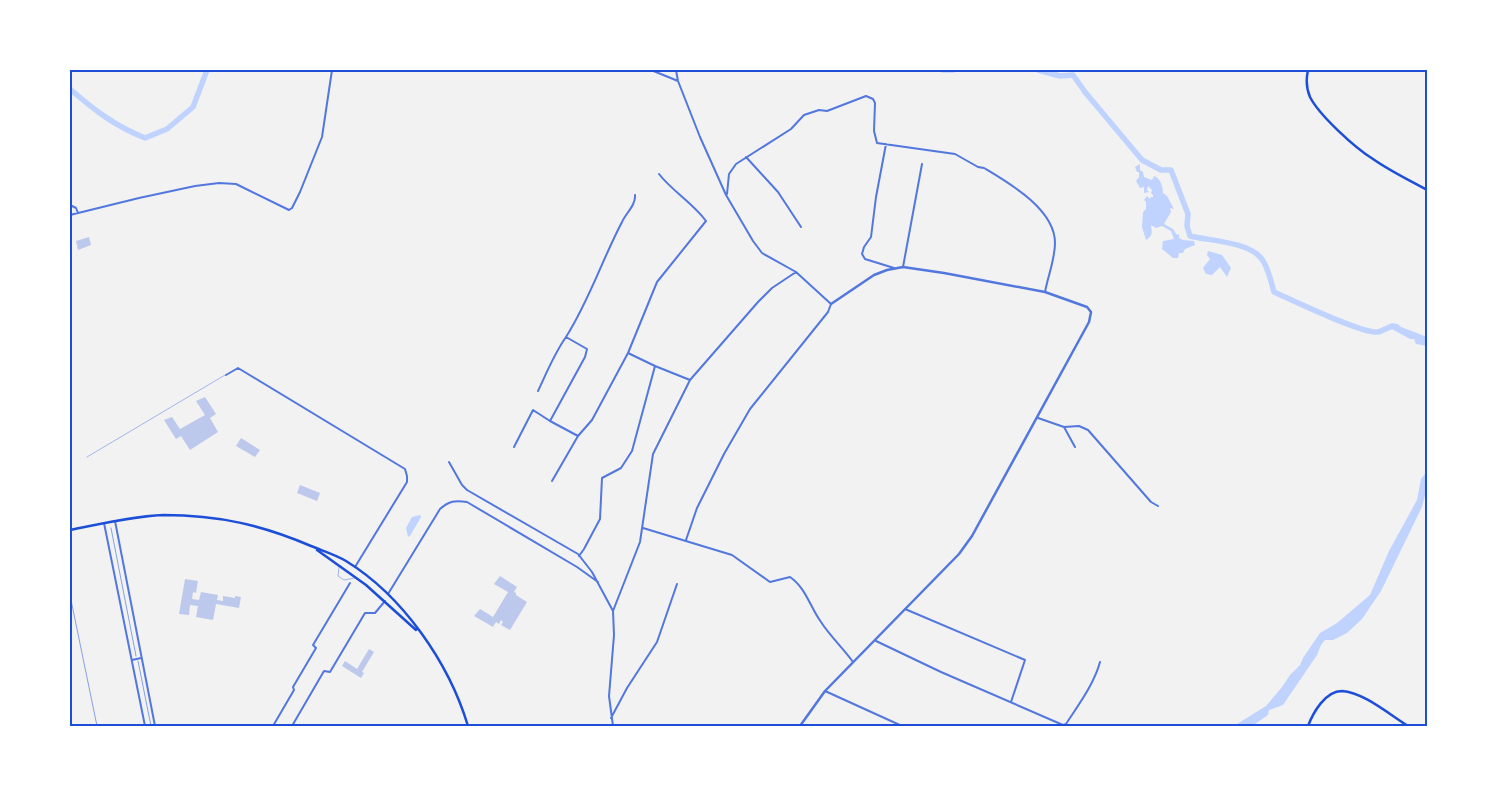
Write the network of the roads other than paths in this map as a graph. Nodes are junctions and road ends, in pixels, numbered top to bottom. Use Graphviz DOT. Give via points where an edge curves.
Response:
graph roads {
  1 [pos="332,70"];
  2 [pos="651,70"];
  3 [pos="676,70"];
  4 [pos="1308,70"];
  5 [pos="678,80"];
  6 [pos="886,144"];
  7 [pos="746,157"];
  8 [pos="922,164"];
  9 [pos="659,174"];
  10 [pos="1427,190"];
  11 [pos="634,195"];
  12 [pos="726,195"];
  13 [pos="70,205"];
  14 [pos="78,213"];
  15 [pos="70,215"];
  16 [pos="801,227"];
  17 [pos="903,267"];
  18 [pos="894,268"];
  19 [pos="796,272"];
  20 [pos="1045,292"];
  21 [pos="831,304"];
  22 [pos="566,337"];
  23 [pos="628,353"];
  24 [pos="655,366"];
  25 [pos="226,375"];
  26 [pos="690,380"];
  27 [pos="538,391"];
  28 [pos="1038,418"];
  29 [pos="550,420"];
  30 [pos="1064,427"];
  31 [pos="578,436"];
  32 [pos="514,447"];
  33 [pos="1075,447"];
  34 [pos="87,457"];
  35 [pos="450,462"];
  36 [pos="552,481"];
  37 [pos="1158,506"];
  38 [pos="115,521"];
  39 [pos="104,523"];
  40 [pos="643,528"];
  41 [pos="70,530"];
  42 [pos="686,540"];
  43 [pos="313,547"];
  44 [pos="579,556"];
  45 [pos="345,560"];
  46 [pos="339,566"];
  47 [pos="355,568"];
  48 [pos="356,578"];
  49 [pos="598,582"];
  50 [pos="350,583"];
  51 [pos="677,584"];
  52 [pos="388,594"];
  53 [pos="385,601"];
  54 [pos="399,605"];
  55 [pos="905,609"];
  56 [pos="395,610"];
  57 [pos="613,611"];
  58 [pos="421,634"];
  59 [pos="875,640"];
  60 [pos="142,658"];
  61 [pos="131,660"];
  62 [pos="853,662"];
  63 [pos="1100,662"];
  64 [pos="825,691"];
  65 [pos="1010,702"];
  66 [pos="612,718"];
  67 [pos="145,726"];
  68 [pos="155,726"];
  69 [pos="273,726"];
  70 [pos="292,726"];
  71 [pos="468,726"];
  72 [pos="613,726"];
  73 [pos="800,726"];
  74 [pos="902,726"];
  75 [pos="1308,726"];
  76 [pos="1408,726"];
  1 -- 14 [label="street" via="322,137 290,210 236,184 219,183"];
  2 -- 5 [label="street"];
  3 -- 5 [label="street"];
  4 -- 10 [label="main road" via="1310,96 1322,114 1367,156"];
  5 -- 12 [label="street"];
  6 -- 7 [label="street" via="876,141 875,103 866,96 827,112 811,111 791,129"];
  6 -- 18 [label="street" via="871,237 862,254 865,259"];
  6 -- 20 [label="street" via="955,154 984,168 1032,201 1054,232 1054,254"];
  7 -- 12 [label="street" via="730,171"];
  7 -- 16 [label="street" via="778,192"];
  8 -- 17 [label="street"];
  9 -- 23 [label="street" via="706,221 657,282"];
  11 -- 22 [label="street" via="633,205 622,220"];
  12 -- 19 [label="street" via="762,252"];
  13 -- 14 [label="street"];
  14 -- 15 [label="street"];
  17 -- 18 [label="street"];
  17 -- 20 [label="street"];
  18 -- 21 [label="street" via="874,275"];
  19 -- 21 [label="street"];
  19 -- 26 [label="street" via="758,302"];
  20 -- 28 [label="street" via="1087,307 1091,312 1089,322"];
  21 -- 42 [label="street" via="747,415 697,508"];
  22 -- 27 [label="street"];
  22 -- 29 [label="street" via="587,349"];
  23 -- 24 [label="street"];
  23 -- 31 [label="street" via="592,420"];
  24 -- 26 [label="street"];
  24 -- 44 [label="street" via="632,451 620,468 602,478 600,519"];
  25 -- 34 [label="lane"];
  25 -- 47 [label="street" via="238,368 405,470 407,482"];
  26 -- 40 [label="street" via="653,454"];
  28 -- 30 [label="street"];
  28 -- 55 [label="street" via="972,536 959,554"];
  29 -- 31 [label="street"];
  29 -- 32 [label="street" via="533,410"];
  30 -- 33 [label="street"];
  30 -- 37 [label="street" via="1080,426 1088,430"];
  31 -- 36 [label="street"];
  35 -- 44 [label="street" via="467,490"];
  38 -- 39 [label="main road"];
  38 -- 43 [label="main road" via="163,516 216,518 261,527"];
  38 -- 60 [label="street"];
  39 -- 41 [label="main road"];
  39 -- 61 [label="street"];
  40 -- 42 [label="street"];
  40 -- 57 [label="street"];
  42 -- 62 [label="street" via="732,555 770,582 790,577 797,582 819,620"];
  43 -- 45 [label="main road"];
  43 -- 46 [label="main road"];
  44 -- 49 [label="street"];
  45 -- 46 [label="main road"];
  45 -- 47 [label="main road"];
  46 -- 48 [label="main road"];
  46 -- 48 [label="lane" via="338,576 344,580"];
  47 -- 52 [label="main road"];
  48 -- 53 [label="main road"];
  49 -- 52 [label="street" via="466,502 456,500 440,508"];
  49 -- 57 [label="street"];
  50 -- 69 [label="street" via="313,645 316,648"];
  51 -- 66 [label="street" via="656,642"];
  52 -- 54 [label="main road"];
  53 -- 56 [label="main road"];
  53 -- 70 [label="street" via="375,613 365,613 330,672 324,671"];
  54 -- 56 [label="main road"];
  54 -- 58 [label="main road"];
  55 -- 59 [label="street"];
  55 -- 65 [label="street" via="1025,660"];
  56 -- 58 [label="main road"];
  57 -- 66 [label="street" via="609,696"];
  58 -- 71 [label="main road" via="453,686"];
  59 -- 62 [label="street"];
  59 -- 65 [label="street"];
  60 -- 61 [label="street"];
  60 -- 68 [label="street"];
  61 -- 67 [label="street"];
  62 -- 64 [label="street"];
  63 -- 65 [label="street" via="1085,695 1066,724"];
  64 -- 73 [label="street"];
  64 -- 74 [label="street"];
  66 -- 72 [label="street"];
  75 -- 76 [label="main road" via="1322,702 1341,691 1361,697"];
}
